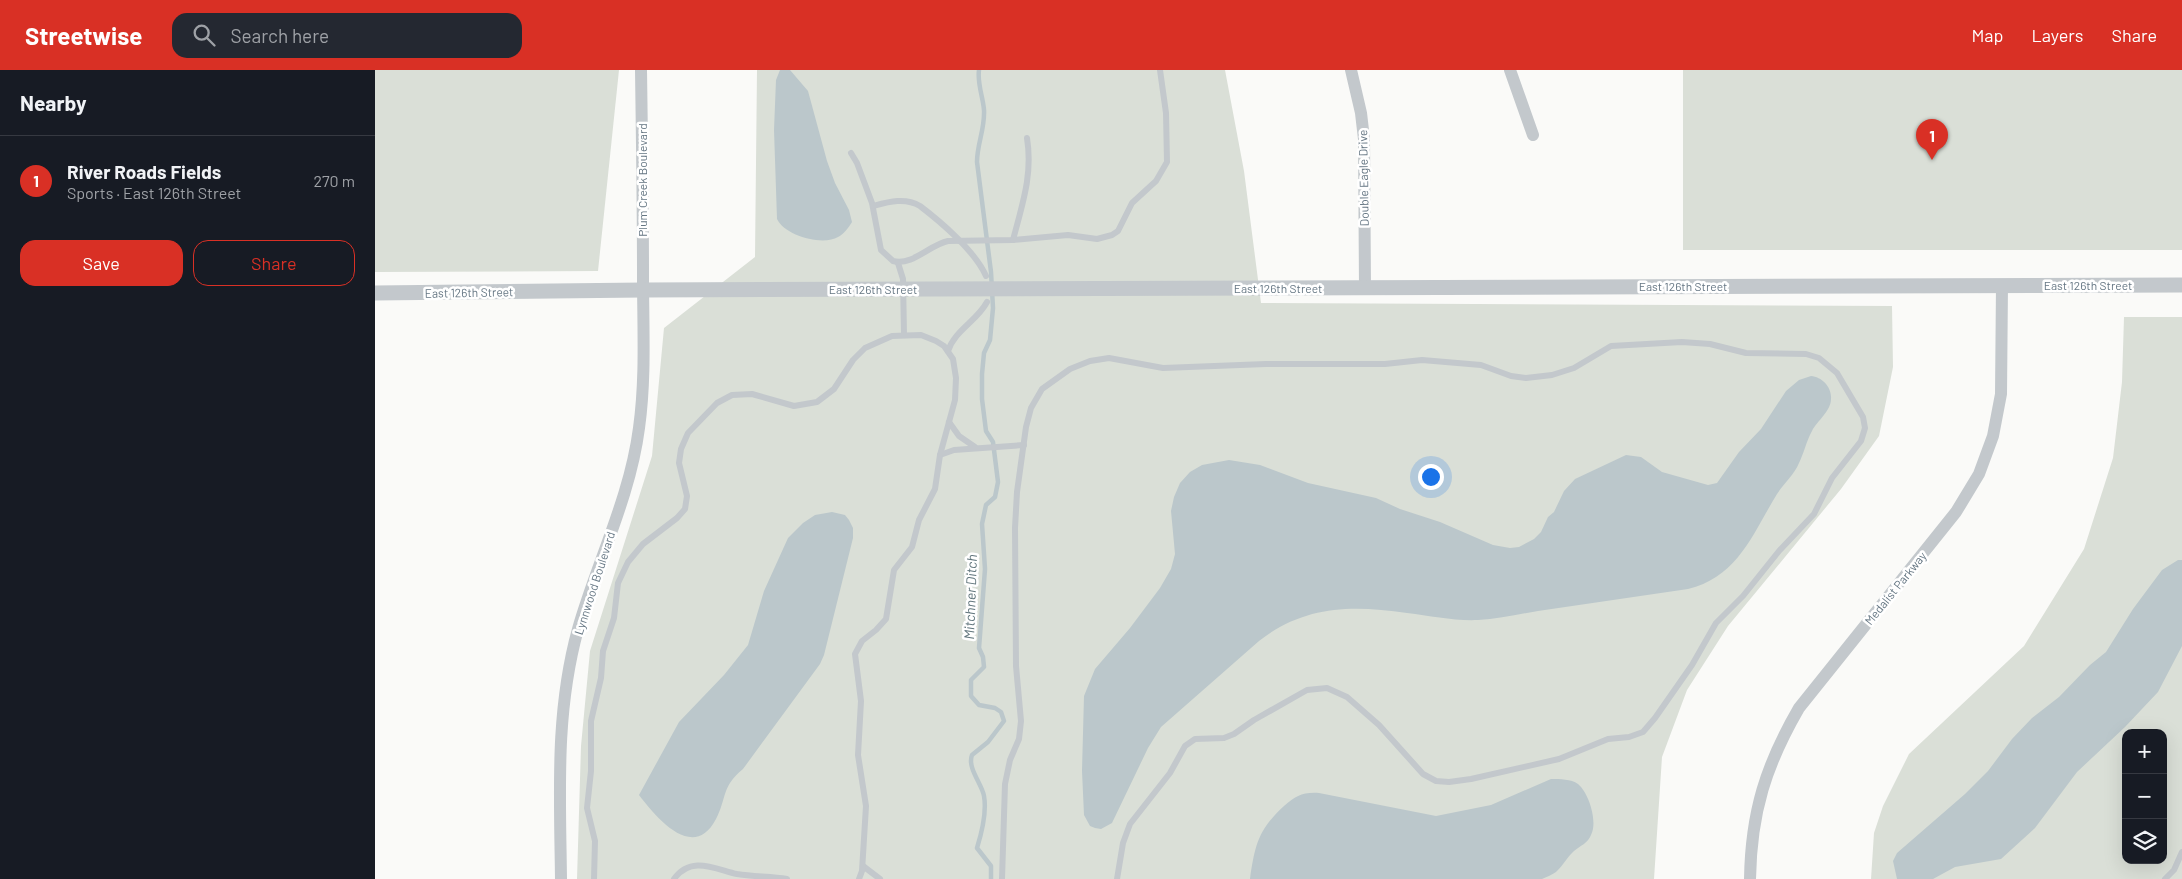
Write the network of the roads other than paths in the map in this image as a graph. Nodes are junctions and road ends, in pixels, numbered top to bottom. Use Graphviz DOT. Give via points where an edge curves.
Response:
graph roads {
  1 [pos="641,70"];
  2 [pos="1160,70"];
  3 [pos="1351,70"];
  4 [pos="1510,70"];
  5 [pos="1533,135"];
  6 [pos="1027,138"];
  7 [pos="851,153"];
  8 [pos="873,206"];
  9 [pos="957,240"];
  10 [pos="1013,240"];
  11 [pos="898,262"];
  12 [pos="986,276"];
  13 [pos="2002,285"];
  14 [pos="2182,285"];
  15 [pos="1365,288"];
  16 [pos="903,289"];
  17 [pos="643,290"];
  18 [pos="375,293"];
  19 [pos="987,302"];
  20 [pos="904,335"];
  21 [pos="948,351"];
  22 [pos="949,422"];
  23 [pos="1024,445"];
  24 [pos="976,448"];
  25 [pos="940,454"];
  26 [pos="2182,852"];
  27 [pos="863,866"];
  28 [pos="561,879"];
  29 [pos="594,879"];
  30 [pos="674,879"];
  31 [pos="787,879"];
  32 [pos="859,879"];
  33 [pos="880,879"];
  34 [pos="1002,879"];
  35 [pos="1117,879"];
  36 [pos="1751,879"];
  37 [pos="2165,879"];
  1 -- 17 [label="street, Plum Creek Boulevard"];
  2 -- 10 [label="lane" via="1166,113 1167,162 1156,181 1132,204 1118,231 1097,239 1069,235"];
  3 -- 15 [label="street, Double Eagle Drive" via="1364,139"];
  4 -- 5 [label="street"];
  6 -- 10 [label="lane" via="1028,185"];
  7 -- 8 [label="lane"];
  8 -- 9 [label="lane" via="914,202"];
  8 -- 11 [label="lane" via="881,250 890,260"];
  9 -- 10 [label="lane"];
  9 -- 11 [label="lane" via="942,242 907,261"];
  9 -- 12 [label="lane"];
  11 -- 16 [label="lane"];
  13 -- 14 [label="street, East 126th Street"];
  13 -- 15 [label="street, East 126th Street"];
  13 -- 36 [label="street, Medalist Parkway" via="2001,394 1993,436 1979,474 1956,512 1820,680 1780,740 1754,822"];
  15 -- 16 [label="street, East 126th Street"];
  16 -- 17 [label="street, East 126th Street"];
  16 -- 20 [label="lane"];
  17 -- 18 [label="street, East 126th Street"];
  17 -- 28 [label="street, Lynnwood Boulevard" via="644,355 639,429 626,488 578,628 566,680 561,748"];
  19 -- 21 [label="lane" via="955,336"];
  20 -- 21 [label="lane" via="930,338"];
  20 -- 29 [label="lane" via="881,340 865,348 834,388 817,402 794,406 752,394 732,395 717,403 688,433 679,463 687,496 685,509 643,544 628,562 618,583 614,618 603,651 601,678 591,720 587,808 595,841"];
  21 -- 22 [label="lane" via="953,359 956,378"];
  22 -- 24 [label="lane" via="959,436"];
  22 -- 25 [label="lane"];
  23 -- 24 [label="lane"];
  23 -- 34 [label="lane" via="1015,528 1016,666 1021,721 1005,784"];
  23 -- 35 [label="lane" via="1028,416 1042,390 1070,370 1102,358 1163,368 1385,364 1422,360 1481,365 1526,378 1574,368 1611,346 1665,342 1703,343 1746,353 1799,354 1819,358 1837,373 1865,423 1861,441 1832,478 1814,514 1716,623 1691,665 1643,732 1609,739 1559,759 1471,779 1436,781 1423,774 1379,725 1347,697 1327,688 1307,690 1234,734 1224,738 1195,739 1185,746 1170,773 1130,824"];
  24 -- 25 [label="lane"];
  25 -- 27 [label="lane" via="932,496 919,520 912,547 892,576 886,619 862,641 855,654 861,701 858,755 866,806"];
  26 -- 37 [label="lane"];
  27 -- 32 [label="lane"];
  27 -- 33 [label="lane"];
  30 -- 31 [label="lane" via="684,868 706,865 737,874"];
}
